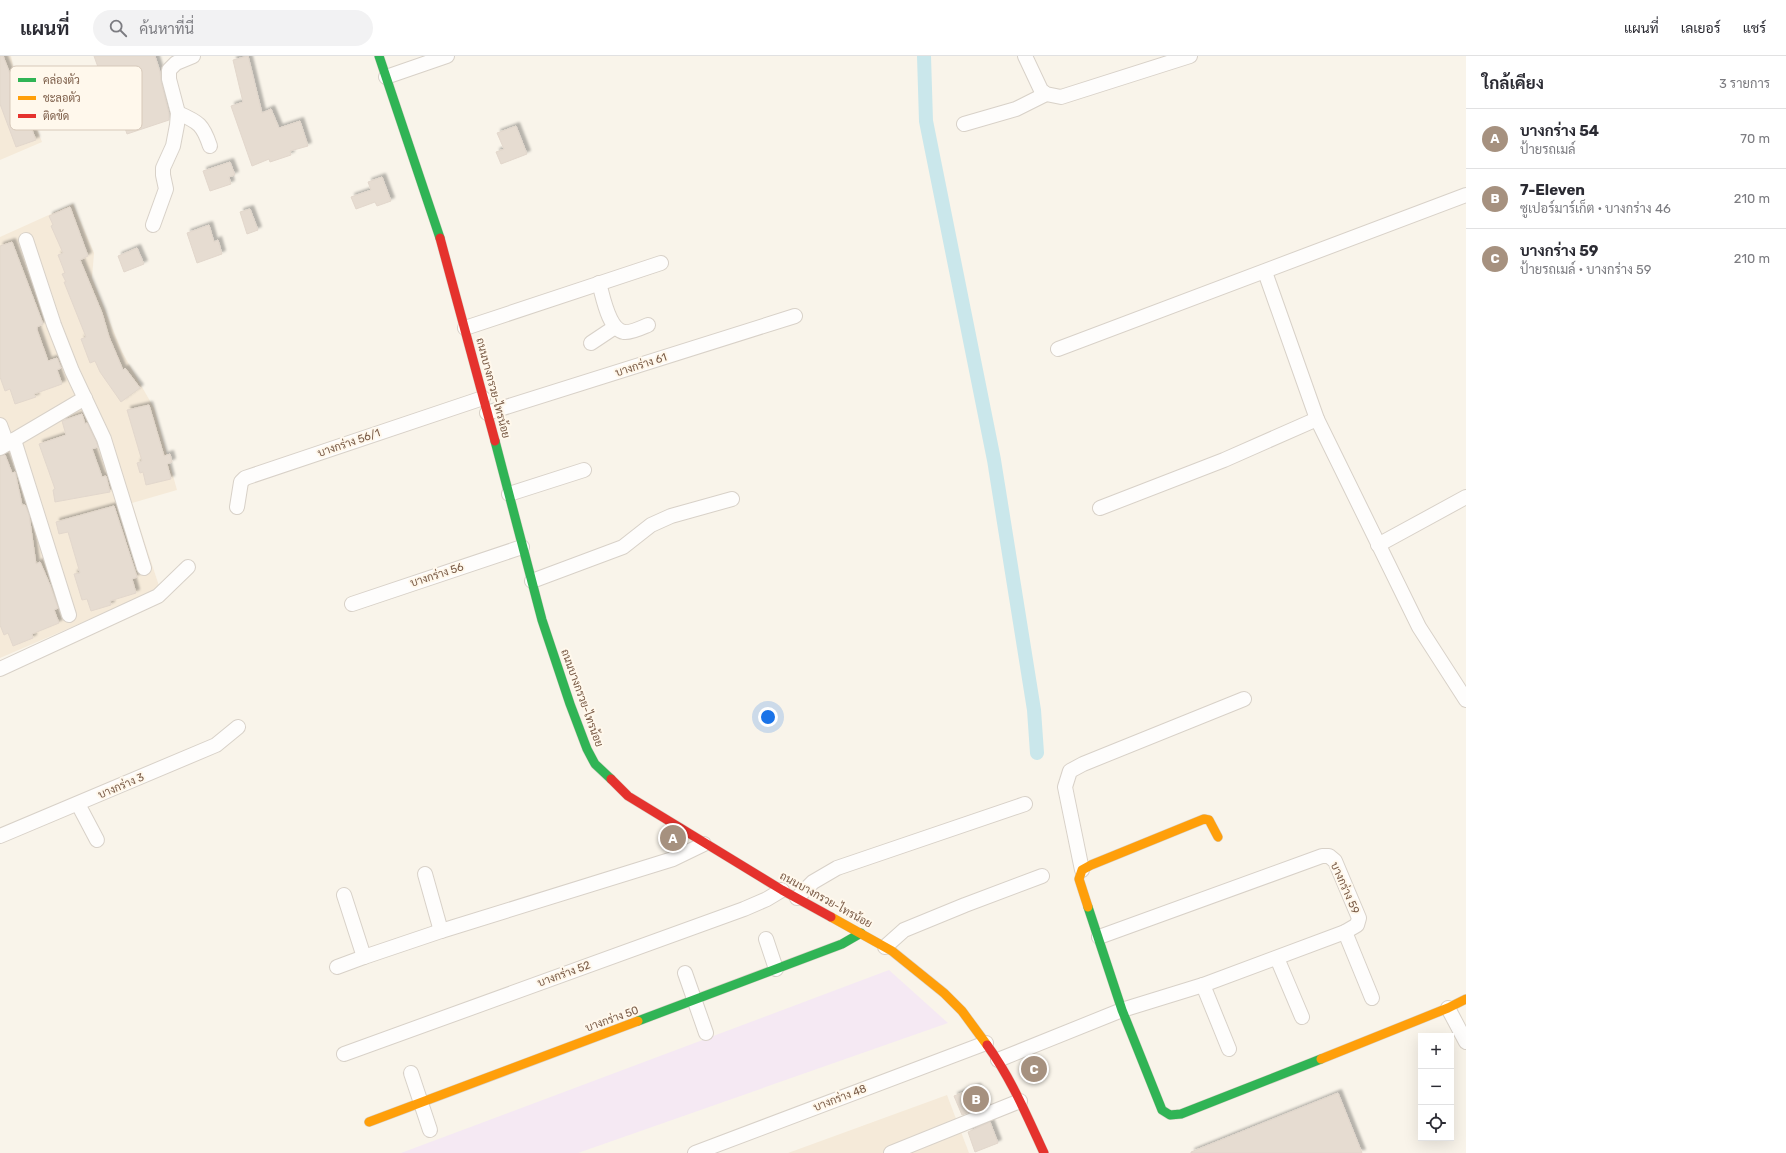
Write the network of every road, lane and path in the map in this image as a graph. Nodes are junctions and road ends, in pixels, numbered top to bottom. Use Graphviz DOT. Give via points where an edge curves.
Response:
graph roads {
  1 [pos="193,56"];
  2 [pos="379,56"];
  3 [pos="447,56"];
  4 [pos="1025,56"];
  5 [pos="1190,56"];
  6 [pos="386,77"];
  7 [pos="1046,94"];
  8 [pos="178,113"];
  9 [pos="964,124"];
  10 [pos="210,146"];
  11 [pos="1466,195"];
  12 [pos="153,224"];
  13 [pos="26,240"];
  14 [pos="661,263"];
  15 [pos="1265,272"];
  16 [pos="599,283"];
  17 [pos="795,316"];
  18 [pos="648,325"];
  19 [pos="615,327"];
  20 [pos="465,328"];
  21 [pos="590,343"];
  22 [pos="1058,349"];
  23 [pos="85,398"];
  24 [pos="483,398"];
  25 [pos="487,413"];
  26 [pos="1317,419"];
  27 [pos="0,425"];
  28 [pos="7,444"];
  29 [pos="584,470"];
  30 [pos="509,494"];
  31 [pos="1466,497"];
  32 [pos="732,499"];
  33 [pos="237,507"];
  34 [pos="1100,508"];
  35 [pos="1378,545"];
  36 [pos="522,547"];
  37 [pos="188,567"];
  38 [pos="144,568"];
  39 [pos="532,581"];
  40 [pos="352,604"];
  41 [pos="69,615"];
  42 [pos="0,668"];
  43 [pos="1244,699"];
  44 [pos="1466,700"];
  45 [pos="238,727"];
  46 [pos="78,804"];
  47 [pos="1025,804"];
  48 [pos="0,836"];
  49 [pos="1218,837"];
  50 [pos="97,840"];
  51 [pos="704,844"];
  52 [pos="1082,870"];
  53 [pos="425,874"];
  54 [pos="1042,876"];
  55 [pos="782,890"];
  56 [pos="344,895"];
  57 [pos="798,898"];
  58 [pos="442,931"];
  59 [pos="1345,932"];
  60 [pos="861,933"];
  61 [pos="1099,937"];
  62 [pos="766,939"];
  63 [pos="885,947"];
  64 [pos="364,957"];
  65 [pos="1277,958"];
  66 [pos="337,967"];
  67 [pos="776,970"];
  68 [pos="685,973"];
  69 [pos="1203,985"];
  70 [pos="1372,998"];
  71 [pos="1466,999"];
  72 [pos="695,1000"];
  73 [pos="1448,1008"];
  74 [pos="1122,1010"];
  75 [pos="1302,1017"];
  76 [pos="706,1033"];
  77 [pos="1466,1042"];
  78 [pos="986,1043"];
  79 [pos="1229,1049"];
  80 [pos="344,1054"];
  81 [pos="998,1060"];
  82 [pos="411,1073"];
  83 [pos="1020,1101"];
  84 [pos="421,1102"];
  85 [pos="369,1122"];
  86 [pos="430,1130"];
  87 [pos="695,1153"];
  88 [pos="891,1153"];
  89 [pos="1044,1153"];
  1 -- 8 [label="street" via="176,63 169,70"];
  2 -- 6 [label="main road, ถนนบางกรวย-ไทรน้อย"];
  3 -- 6 [label="street"];
  4 -- 7 [label="street" via="1038,85"];
  5 -- 7 [label="street" via="1061,97"];
  6 -- 20 [label="main road, ถนนบางกรวย-ไทรน้อย" via="447,260"];
  7 -- 9 [label="street" via="1016,109"];
  8 -- 10 [label="street" via="199,123 205,130"];
  8 -- 12 [label="street" via="173,146 163,168 166,189"];
  11 -- 15 [label="street"];
  13 -- 23 [label="street" via="54,325"];
  14 -- 16 [label="street"];
  15 -- 22 [label="street"];
  15 -- 26 [label="street"];
  16 -- 19 [label="street"];
  16 -- 20 [label="street"];
  17 -- 25 [label="street, บางกร่าง 61"];
  18 -- 19 [label="street" via="624,332"];
  19 -- 21 [label="street"];
  20 -- 24 [label="main road, ถนนบางกรวย-ไทรน้อย"];
  23 -- 28 [label="street"];
  23 -- 38 [label="street" via="104,439"];
  24 -- 25 [label="main road, ถนนบางกรวย-ไทรน้อย"];
  24 -- 33 [label="street, บางกร่าง 56/1" via="245,478 241,482"];
  25 -- 30 [label="main road, ถนนบางกรวย-ไทรน้อย"];
  26 -- 34 [label="street" via="1224,460"];
  26 -- 35 [label="street"];
  27 -- 28 [label="street"];
  28 -- 41 [label="street"];
  29 -- 30 [label="street"];
  30 -- 36 [label="main road, ถนนบางกรวย-ไทรน้อย"];
  31 -- 35 [label="street"];
  32 -- 39 [label="street" via="671,516 651,525 623,547"];
  35 -- 44 [label="street" via="1419,627"];
  36 -- 39 [label="main road, ถนนบางกรวย-ไทรน้อย"];
  36 -- 40 [label="street, บางกร่าง 56"];
  37 -- 42 [label="street" via="158,596"];
  39 -- 51 [label="main road, ถนนบางกรวย-ไทรน้อย" via="542,620 568,697 595,764 628,796"];
  43 -- 52 [label="street" via="1070,771 1065,787"];
  45 -- 46 [label="street, บางกร่าง 3" via="216,745"];
  46 -- 48 [label="street, บางกร่าง 3"];
  46 -- 50 [label="street"];
  47 -- 57 [label="street" via="837,868 813,882"];
  49 -- 52 [label="main road" via="1208,820 1204,819"];
  51 -- 55 [label="main road, ถนนบางกรวย-ไทรน้อย"];
  51 -- 58 [label="street" via="672,859"];
  52 -- 61 [label="main road" via="1079,879 1082,892"];
  53 -- 58 [label="street"];
  54 -- 63 [label="street" via="904,930"];
  55 -- 57 [label="main road, ถนนบางกรวย-ไทรน้อย"];
  55 -- 80 [label="street, บางกร่าง 52" via="744,909"];
  56 -- 64 [label="street"];
  57 -- 60 [label="main road, ถนนบางกรวย-ไทรน้อย"];
  58 -- 64 [label="street"];
  59 -- 61 [label="street, บางกร่าง 59" via="1357,925 1359,918 1335,861 1326,856"];
  59 -- 65 [label="street, บางกร่าง 59"];
  59 -- 70 [label="street"];
  60 -- 63 [label="main road, ถนนบางกรวย-ไทรน้อย"];
  60 -- 67 [label="main road, บางกร่าง 50" via="842,944"];
  61 -- 74 [label="main road"];
  62 -- 67 [label="street"];
  63 -- 78 [label="main road, ถนนบางกรวย-ไทรน้อย" via="944,993 962,1011"];
  64 -- 66 [label="street"];
  65 -- 69 [label="street, บางกร่าง 59"];
  65 -- 75 [label="street"];
  67 -- 72 [label="main road, บางกร่าง 50"];
  68 -- 72 [label="street"];
  69 -- 74 [label="street, บางกร่าง 59"];
  69 -- 79 [label="street"];
  71 -- 73 [label="main road"];
  72 -- 76 [label="street"];
  72 -- 84 [label="main road, บางกร่าง 50"];
  73 -- 74 [label="main road" via="1181,1114 1170,1115 1162,1110"];
  73 -- 77 [label="street"];
  74 -- 81 [label="street, บางกร่าง 59"];
  78 -- 81 [label="main road, ถนนบางกรวย-ไทรน้อย"];
  78 -- 87 [label="street, บางกร่าง 48"];
  81 -- 83 [label="main road, ถนนบางกรวย-ไทรน้อย"];
  82 -- 84 [label="street"];
  83 -- 88 [label="street"];
  83 -- 89 [label="main road, ถนนบางกรวย-ไทรน้อย"];
  84 -- 85 [label="main road, บางกร่าง 50"];
  84 -- 86 [label="street"];
}
